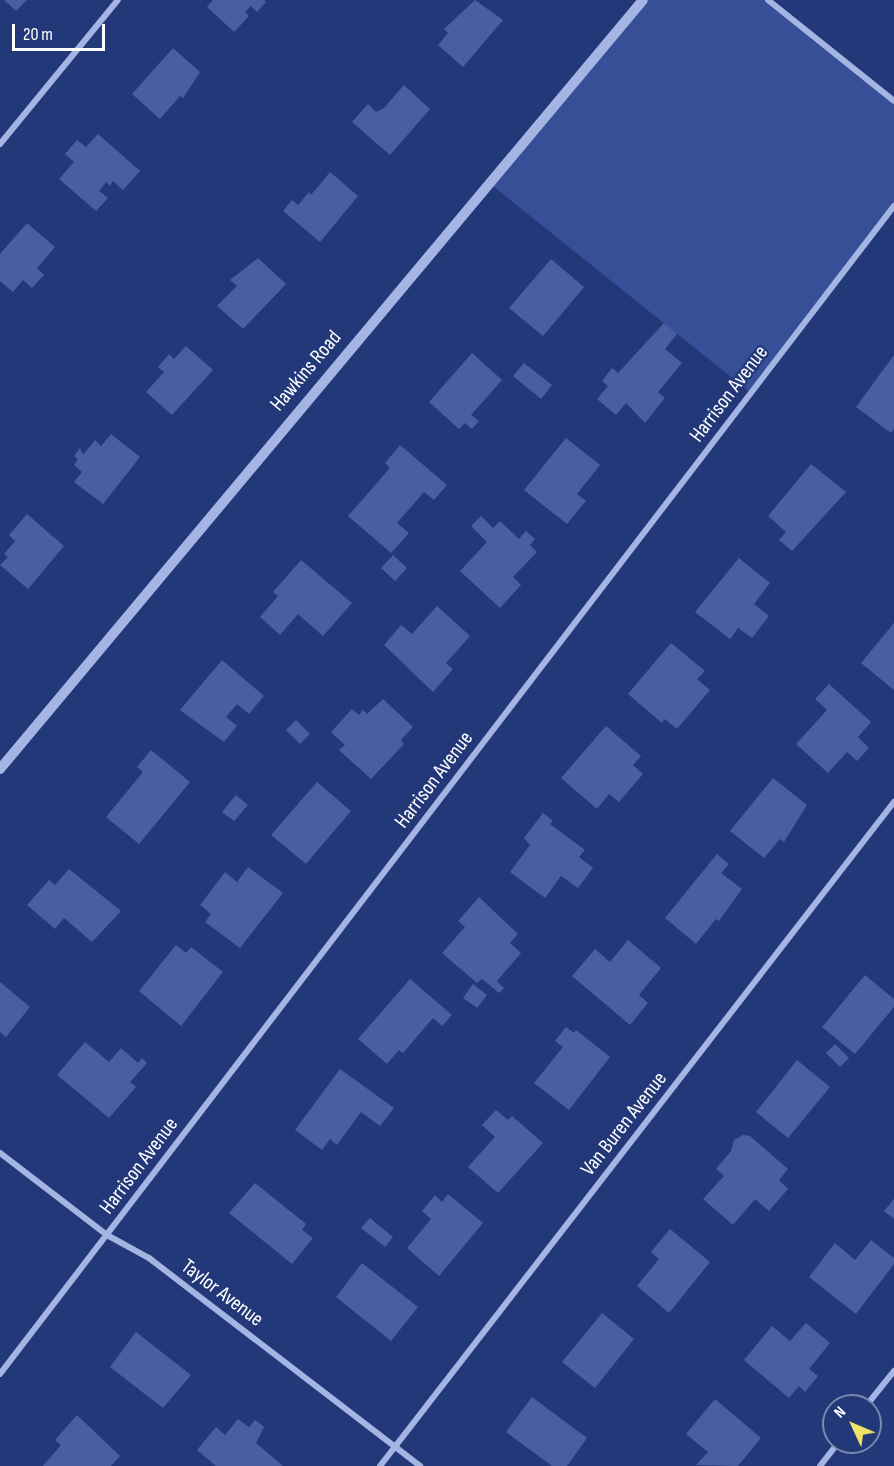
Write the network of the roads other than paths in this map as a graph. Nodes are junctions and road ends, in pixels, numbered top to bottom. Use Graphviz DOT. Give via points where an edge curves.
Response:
graph roads {
  1 [pos="118,0"];
  2 [pos="643,0"];
  3 [pos="768,0"];
  4 [pos="894,101"];
  5 [pos="0,144"];
  6 [pos="894,206"];
  7 [pos="0,769"];
  8 [pos="894,802"];
  9 [pos="0,1153"];
  10 [pos="107,1235"];
  11 [pos="894,1371"];
  12 [pos="0,1374"];
  13 [pos="876,1394"];
  14 [pos="395,1446"];
  15 [pos="380,1466"];
  16 [pos="420,1466"];
  1 -- 5 [label="street"];
  2 -- 7 [label="street, Hawkins Road"];
  3 -- 4 [label="street"];
  6 -- 10 [label="street, Harrison Avenue"];
  8 -- 14 [label="street, Van Buren Avenue"];
  9 -- 10 [label="street, Taylor Avenue"];
  10 -- 12 [label="street, Harrison Avenue"];
  10 -- 14 [label="street, Taylor Avenue" via="149,1258"];
  11 -- 13 [label="street"];
  14 -- 15 [label="street, Van Buren Avenue"];
  14 -- 16 [label="street, Taylor Avenue"];
}
